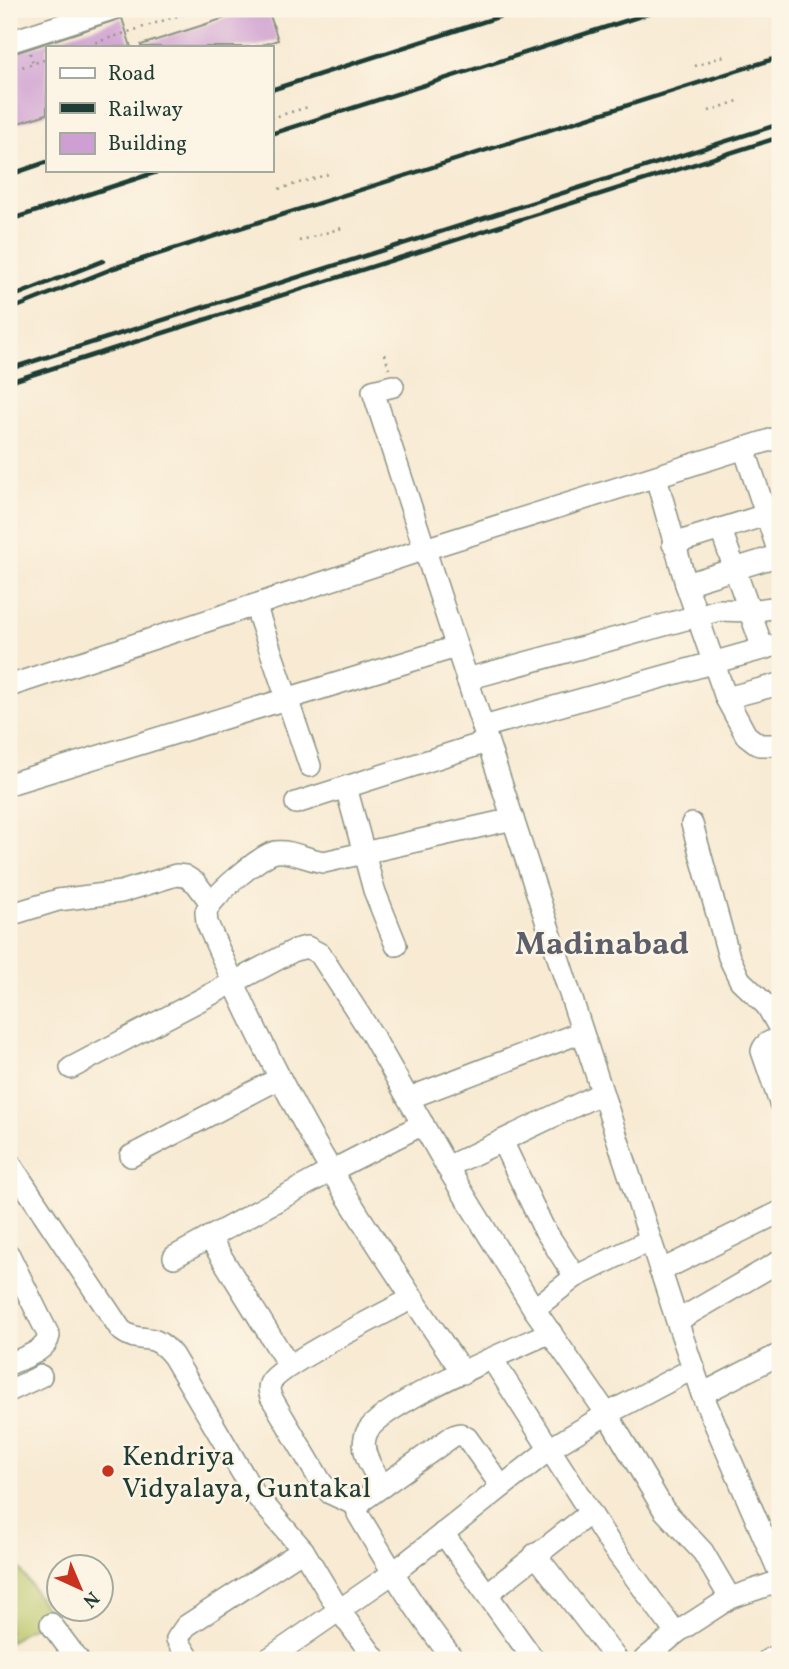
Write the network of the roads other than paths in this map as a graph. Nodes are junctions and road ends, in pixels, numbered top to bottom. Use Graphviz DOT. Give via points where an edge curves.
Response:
graph roads {
  1 [pos="112,9"];
  2 [pos="9,42"];
  3 [pos="393,386"];
  4 [pos="780,437"];
  5 [pos="744,449"];
  6 [pos="656,477"];
  7 [pos="774,512"];
  8 [pos="721,530"];
  9 [pos="673,544"];
  10 [pos="425,549"];
  11 [pos="780,555"];
  12 [pos="735,570"];
  13 [pos="686,584"];
  14 [pos="255,605"];
  15 [pos="780,607"];
  16 [pos="750,611"];
  17 [pos="697,616"];
  18 [pos="456,647"];
  19 [pos="772,647"];
  20 [pos="714,661"];
  21 [pos="467,679"];
  22 [pos="780,684"];
  23 [pos="9,686"];
  24 [pos="289,698"];
  25 [pos="726,698"];
  26 [pos="485,735"];
  27 [pos="780,746"];
  28 [pos="310,766"];
  29 [pos="9,784"];
  30 [pos="345,787"];
  31 [pos="296,803"];
  32 [pos="513,819"];
  33 [pos="692,824"];
  34 [pos="363,853"];
  35 [pos="211,903"];
  36 [pos="9,915"];
  37 [pos="396,945"];
  38 [pos="232,981"];
  39 [pos="780,1028"];
  40 [pos="582,1032"];
  41 [pos="780,1039"];
  42 [pos="71,1068"];
  43 [pos="280,1077"];
  44 [pos="602,1093"];
  45 [pos="409,1098"];
  46 [pos="780,1102"];
  47 [pos="423,1124"];
  48 [pos="502,1141"];
  49 [pos="131,1156"];
  50 [pos="9,1162"];
  51 [pos="447,1167"];
  52 [pos="331,1171"];
  53 [pos="780,1212"];
  54 [pos="209,1237"];
  55 [pos="650,1240"];
  56 [pos="9,1255"];
  57 [pos="174,1257"];
  58 [pos="780,1261"];
  59 [pos="660,1271"];
  60 [pos="575,1277"];
  61 [pos="18,1291"];
  62 [pos="413,1298"];
  63 [pos="534,1309"];
  64 [pos="677,1321"];
  65 [pos="551,1332"];
  66 [pos="780,1354"];
  67 [pos="492,1359"];
  68 [pos="9,1364"];
  69 [pos="289,1366"];
  70 [pos="694,1368"];
  71 [pos="463,1373"];
  72 [pos="41,1376"];
  73 [pos="9,1391"];
  74 [pos="702,1394"];
  75 [pos="607,1414"];
  76 [pos="551,1448"];
  77 [pos="383,1486"];
  78 [pos="501,1486"];
  79 [pos="358,1506"];
  80 [pos="590,1513"];
  81 [pos="443,1533"];
  82 [pos="303,1550"];
  83 [pos="535,1554"];
  84 [pos="393,1573"];
  85 [pos="780,1574"];
  86 [pos="780,1581"];
  87 [pos="487,1594"];
  88 [pos="730,1598"];
  89 [pos="340,1610"];
  90 [pos="51,1624"];
  91 [pos="676,1633"];
  92 [pos="780,1653"];
  93 [pos="78,1660"];
  94 [pos="190,1660"];
  95 [pos="267,1660"];
  96 [pos="376,1660"];
  97 [pos="454,1660"];
  98 [pos="534,1660"];
  99 [pos="617,1660"];
  100 [pos="644,1660"];
  101 [pos="768,1660"];
  1 -- 2 [label="street"];
  3 -- 10 [label="street" via="373,391"];
  4 -- 5 [label="street"];
  5 -- 6 [label="street"];
  5 -- 7 [label="street"];
  6 -- 9 [label="street"];
  6 -- 10 [label="street"];
  7 -- 8 [label="street"];
  7 -- 11 [label="street"];
  8 -- 9 [label="street"];
  8 -- 12 [label="street"];
  9 -- 13 [label="street"];
  10 -- 14 [label="street"];
  10 -- 18 [label="street"];
  11 -- 12 [label="street"];
  12 -- 13 [label="street"];
  12 -- 16 [label="street"];
  13 -- 17 [label="street"];
  14 -- 23 [label="street"];
  14 -- 24 [label="street"];
  15 -- 16 [label="street"];
  16 -- 17 [label="street" via="719,610"];
  16 -- 19 [label="street"];
  17 -- 20 [label="street"];
  17 -- 21 [label="street"];
  18 -- 21 [label="street"];
  18 -- 24 [label="street"];
  19 -- 20 [label="street"];
  20 -- 25 [label="street"];
  20 -- 26 [label="street"];
  21 -- 26 [label="street"];
  22 -- 25 [label="street"];
  24 -- 28 [label="street"];
  24 -- 29 [label="street"];
  25 -- 27 [label="street" via="746,735 759,745"];
  26 -- 30 [label="street"];
  26 -- 32 [label="street"];
  30 -- 31 [label="street"];
  30 -- 34 [label="street"];
  32 -- 34 [label="street"];
  32 -- 40 [label="street"];
  33 -- 39 [label="street" via="729,957 740,980 767,1006"];
  34 -- 35 [label="street" via="324,862 287,851 273,852 254,863"];
  34 -- 37 [label="street"];
  35 -- 36 [label="street" via="196,883 176,876"];
  35 -- 38 [label="street" via="207,923"];
  38 -- 42 [label="street"];
  38 -- 43 [label="street"];
  38 -- 45 [label="street" via="295,950 307,947 320,954"];
  40 -- 44 [label="street"];
  40 -- 45 [label="street"];
  41 -- 46 [label="street" via="769,1041 762,1051"];
  43 -- 49 [label="street"];
  43 -- 52 [label="street"];
  44 -- 48 [label="street"];
  44 -- 55 [label="street"];
  45 -- 47 [label="street"];
  47 -- 51 [label="street"];
  47 -- 52 [label="street"];
  48 -- 51 [label="street"];
  48 -- 60 [label="street" via="543,1227"];
  50 -- 82 [label="street" via="121,1331 158,1340 173,1356 254,1493"];
  51 -- 63 [label="street"];
  52 -- 54 [label="street"];
  52 -- 62 [label="street"];
  53 -- 59 [label="street"];
  54 -- 57 [label="street"];
  54 -- 69 [label="street"];
  55 -- 59 [label="street"];
  55 -- 60 [label="street"];
  56 -- 61 [label="street"];
  58 -- 64 [label="street"];
  59 -- 64 [label="street"];
  60 -- 63 [label="street"];
  61 -- 68 [label="street" via="50,1336 42,1348"];
  62 -- 69 [label="street"];
  62 -- 71 [label="street"];
  63 -- 65 [label="street"];
  64 -- 70 [label="street"];
  65 -- 67 [label="street"];
  65 -- 75 [label="street"];
  66 -- 74 [label="street"];
  67 -- 71 [label="street"];
  67 -- 76 [label="street"];
  69 -- 79 [label="street" via="270,1383 271,1397 321,1482 330,1493"];
  70 -- 74 [label="street"];
  70 -- 75 [label="street"];
  71 -- 77 [label="street" via="423,1391 374,1422 366,1433 368,1462"];
  72 -- 73 [label="street"];
  74 -- 85 [label="street"];
  75 -- 76 [label="street"];
  75 -- 88 [label="street" via="664,1510 702,1552"];
  76 -- 78 [label="street"];
  76 -- 80 [label="street"];
  77 -- 78 [label="street" via="460,1434"];
  77 -- 79 [label="street"];
  78 -- 81 [label="street"];
  79 -- 84 [label="street" via="358,1514"];
  80 -- 83 [label="street"];
  80 -- 91 [label="street"];
  81 -- 84 [label="street"];
  81 -- 87 [label="street"];
  82 -- 89 [label="street"];
  82 -- 94 [label="street" via="186,1626 177,1639"];
  83 -- 87 [label="street"];
  83 -- 99 [label="street"];
  84 -- 89 [label="street"];
  84 -- 97 [label="street"];
  86 -- 88 [label="street"];
  87 -- 98 [label="street"];
  88 -- 91 [label="street"];
  89 -- 95 [label="street"];
  89 -- 96 [label="street"];
  90 -- 93 [label="street"];
  91 -- 100 [label="street"];
  92 -- 101 [label="street"];
}
